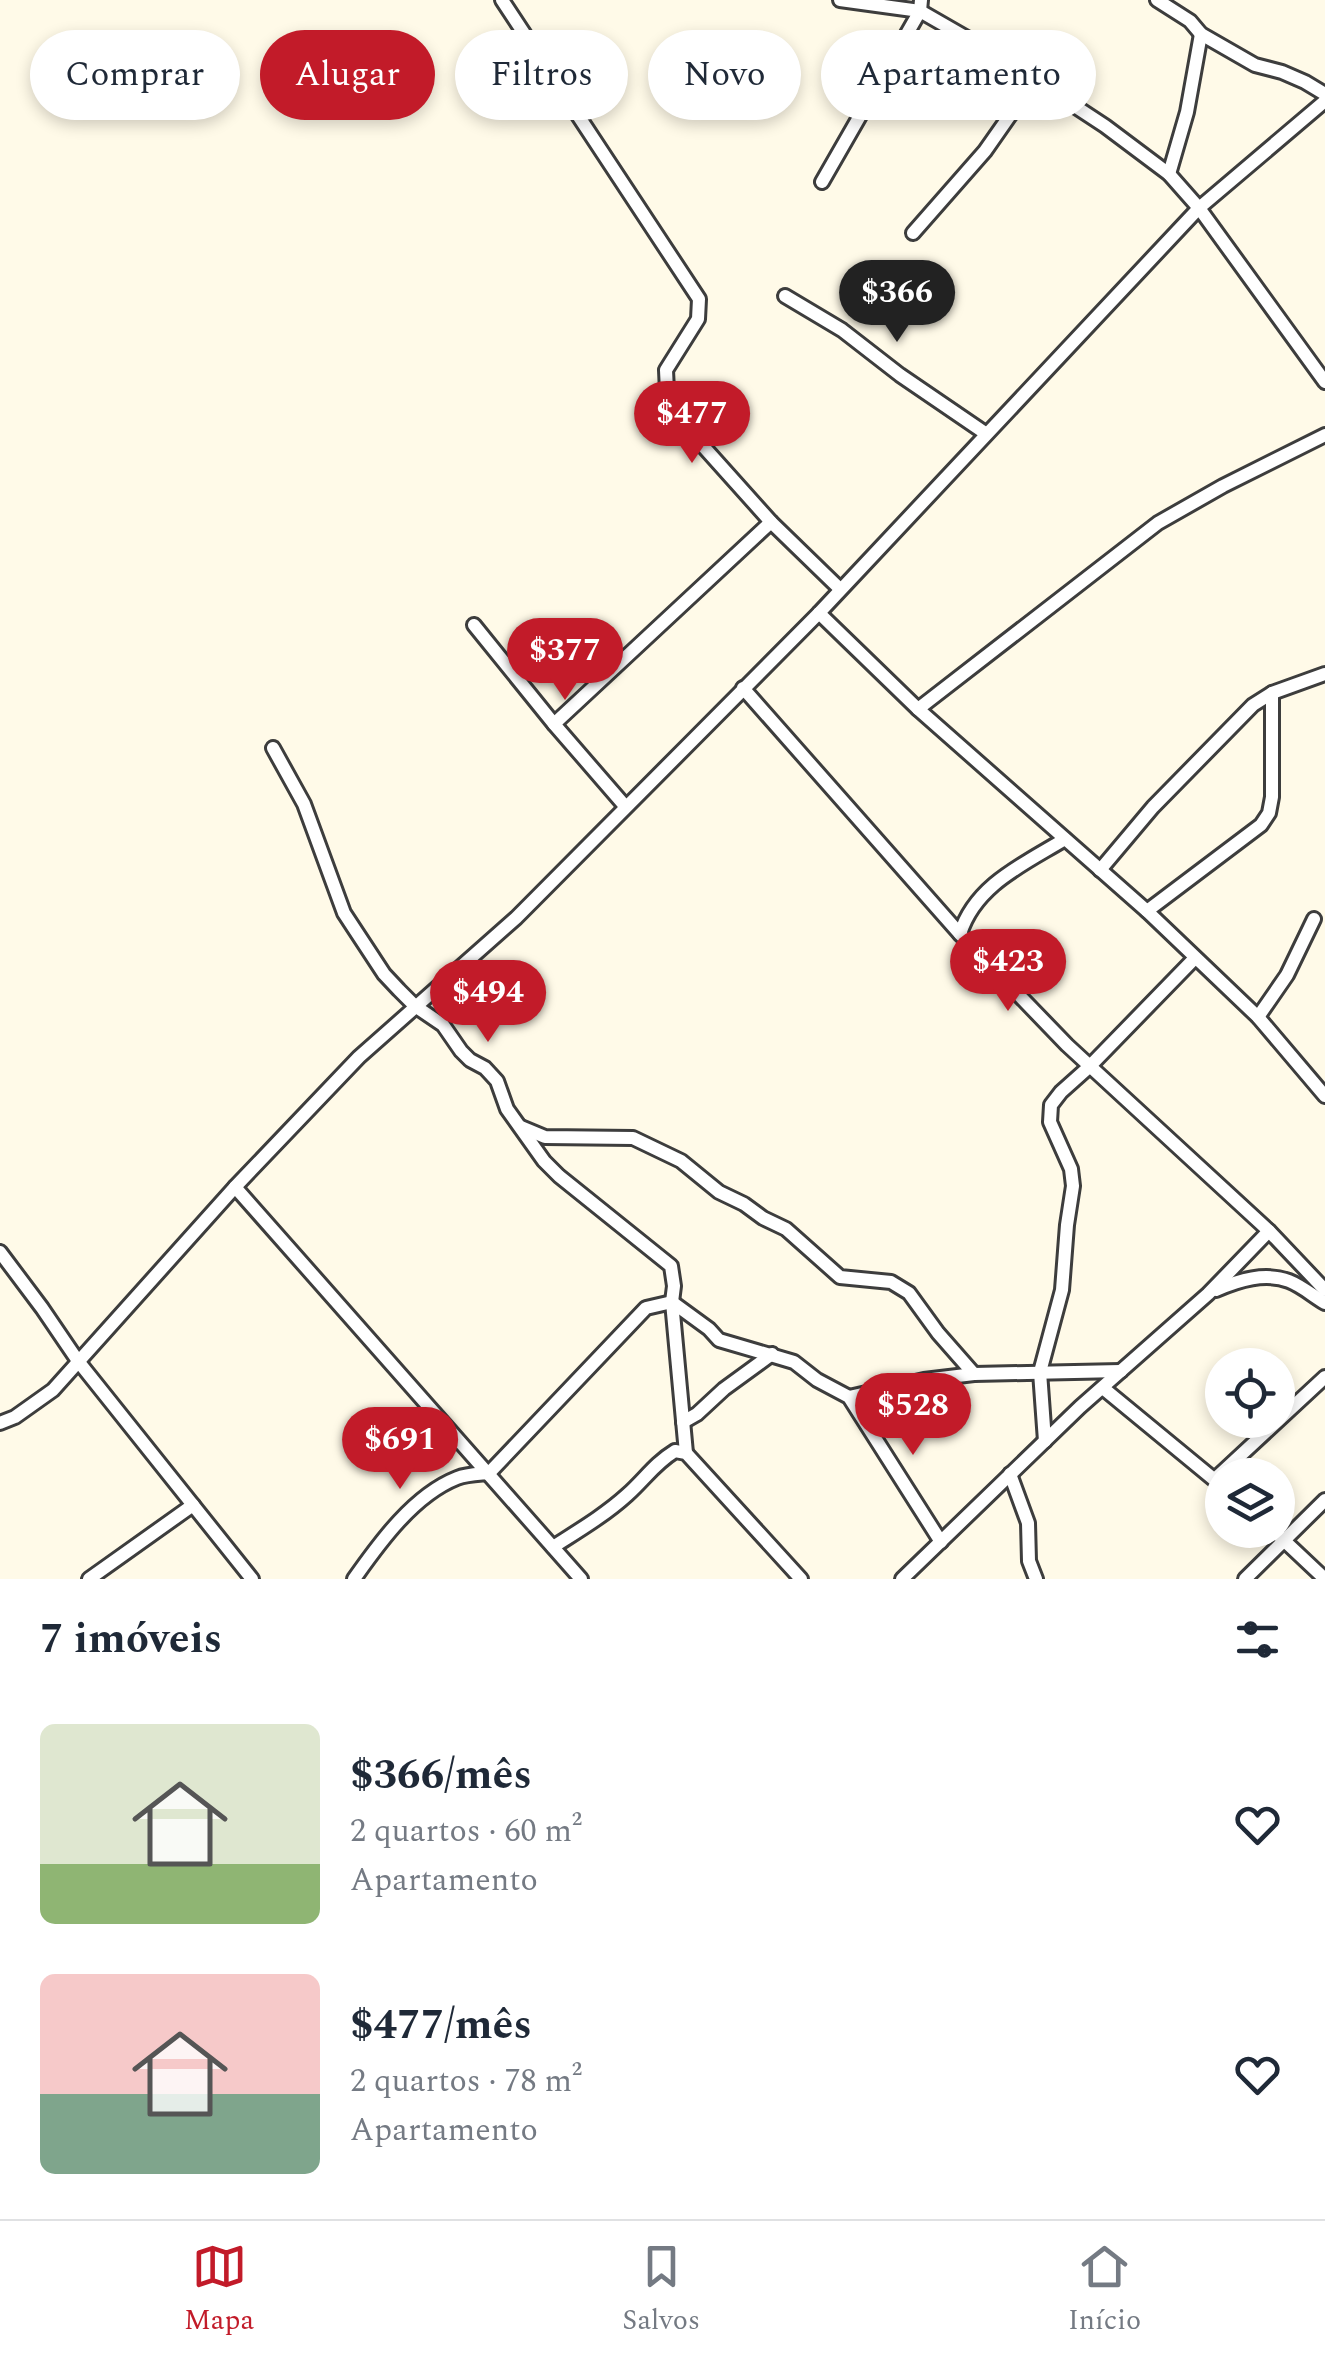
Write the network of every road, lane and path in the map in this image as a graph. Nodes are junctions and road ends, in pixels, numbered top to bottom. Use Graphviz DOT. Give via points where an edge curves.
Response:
graph roads {
  1 [pos="502,0"];
  2 [pos="840,0"];
  3 [pos="1157,0"];
  4 [pos="921,6"];
  5 [pos="958,30"];
  6 [pos="1201,34"];
  7 [pos="1325,98"];
  8 [pos="1007,120"];
  9 [pos="1096,120"];
  10 [pos="1169,174"];
  11 [pos="822,182"];
  12 [pos="1199,208"];
  13 [pos="912,233"];
  14 [pos="785,296"];
  15 [pos="1325,382"];
  16 [pos="985,434"];
  17 [pos="1325,434"];
  18 [pos="772,522"];
  19 [pos="840,589"];
  20 [pos="819,613"];
  21 [pos="474,625"];
  22 [pos="1325,674"];
  23 [pos="743,688"];
  24 [pos="1272,694"];
  25 [pos="918,709"];
  26 [pos="554,724"];
  27 [pos="273,748"];
  28 [pos="625,806"];
  29 [pos="1065,839"];
  30 [pos="1100,870"];
  31 [pos="1147,911"];
  32 [pos="1314,919"];
  33 [pos="960,934"];
  34 [pos="1194,959"];
  35 [pos="415,1006"];
  36 [pos="1258,1018"];
  37 [pos="1089,1068"];
  38 [pos="1325,1096"];
  39 [pos="519,1126"];
  40 [pos="235,1187"];
  41 [pos="1269,1231"];
  42 [pos="0,1252"];
  43 [pos="1325,1290"];
  44 [pos="1208,1294"];
  45 [pos="672,1302"];
  46 [pos="1325,1302"];
  47 [pos="772,1354"];
  48 [pos="78,1361"];
  49 [pos="1121,1371"];
  50 [pos="1040,1372"];
  51 [pos="974,1374"];
  52 [pos="1325,1378"];
  53 [pos="1104,1388"];
  54 [pos="849,1398"];
  55 [pos="682,1422"];
  56 [pos="0,1423"];
  57 [pos="1045,1440"];
  58 [pos="686,1453"];
  59 [pos="1243,1458"];
  60 [pos="1205,1471"];
  61 [pos="489,1473"];
  62 [pos="1010,1474"];
  63 [pos="1325,1500"];
  64 [pos="193,1505"];
  65 [pos="1295,1523"];
  66 [pos="941,1542"];
  67 [pos="553,1547"];
  68 [pos="1269,1548"];
  69 [pos="1293,1548"];
  70 [pos="89,1579"];
  71 [pos="252,1579"];
  72 [pos="354,1579"];
  73 [pos="581,1579"];
  74 [pos="801,1579"];
  75 [pos="902,1579"];
  76 [pos="1036,1579"];
  77 [pos="1245,1579"];
  78 [pos="1325,1579"];
  1 -- 18 [label="street" via="700,299 698,319 666,370 667,391 694,436"];
  2 -- 4 [label="street"];
  3 -- 6 [label="street"];
  4 -- 5 [label="street"];
  4 -- 11 [label="street"];
  6 -- 7 [label="street" via="1255,65 1305,82"];
  6 -- 10 [label="street"];
  7 -- 12 [label="street"];
  8 -- 13 [label="street"];
  9 -- 10 [label="street"];
  10 -- 12 [label="street"];
  12 -- 15 [label="street"];
  12 -- 16 [label="street"];
  14 -- 16 [label="street"];
  16 -- 19 [label="street"];
  17 -- 25 [label="street" via="1158,523"];
  18 -- 19 [label="street"];
  18 -- 26 [label="street"];
  19 -- 20 [label="street"];
  20 -- 23 [label="street"];
  20 -- 25 [label="street"];
  21 -- 26 [label="street"];
  22 -- 24 [label="street"];
  23 -- 28 [label="street"];
  23 -- 33 [label="street"];
  24 -- 30 [label="street" via="1204,752"];
  24 -- 31 [label="street" via="1269,813"];
  25 -- 29 [label="street"];
  26 -- 28 [label="street"];
  27 -- 35 [label="street" via="304,804 344,913 384,974"];
  28 -- 35 [label="street" via="516,918"];
  29 -- 30 [label="street"];
  29 -- 33 [label="street" via="982,895"];
  30 -- 31 [label="street"];
  31 -- 34 [label="street"];
  32 -- 36 [label="street"];
  33 -- 37 [label="street"];
  34 -- 36 [label="street"];
  34 -- 37 [label="street"];
  35 -- 39 [label="street" via="497,1081"];
  35 -- 40 [label="street"];
  36 -- 38 [label="street"];
  37 -- 41 [label="street"];
  37 -- 50 [label="street" via="1051,1105 1050,1122 1073,1186 1062,1290"];
  39 -- 45 [label="street" via="559,1176 670,1266"];
  39 -- 51 [label="street" via="545,1137 632,1138 681,1161 786,1229 840,1277 892,1282 909,1293"];
  40 -- 48 [label="street"];
  40 -- 61 [label="street"];
  41 -- 43 [label="street"];
  41 -- 44 [label="street"];
  42 -- 48 [label="street"];
  44 -- 46 [label="street" via="1237,1280 1268,1277"];
  44 -- 49 [label="street"];
  45 -- 47 [label="street" via="719,1340"];
  45 -- 55 [label="street"];
  45 -- 61 [label="street" via="646,1308"];
  47 -- 54 [label="street"];
  47 -- 55 [label="street"];
  48 -- 56 [label="street" via="53,1390"];
  48 -- 64 [label="street"];
  49 -- 50 [label="street"];
  49 -- 53 [label="street"];
  50 -- 51 [label="street"];
  50 -- 57 [label="street"];
  51 -- 54 [label="street"];
  52 -- 59 [label="street"];
  53 -- 57 [label="street"];
  53 -- 60 [label="street"];
  54 -- 66 [label="street"];
  55 -- 58 [label="street"];
  57 -- 62 [label="street"];
  58 -- 67 [label="street" via="660,1460 629,1493"];
  58 -- 74 [label="street"];
  61 -- 67 [label="street"];
  61 -- 72 [label="street" via="460,1476 430,1494 385,1536"];
  62 -- 66 [label="street"];
  62 -- 76 [label="street" via="1028,1523 1028,1560"];
  63 -- 65 [label="street"];
  64 -- 70 [label="street"];
  64 -- 71 [label="street"];
  66 -- 75 [label="street"];
  67 -- 73 [label="street"];
  68 -- 77 [label="street"];
  69 -- 78 [label="street"];
}
